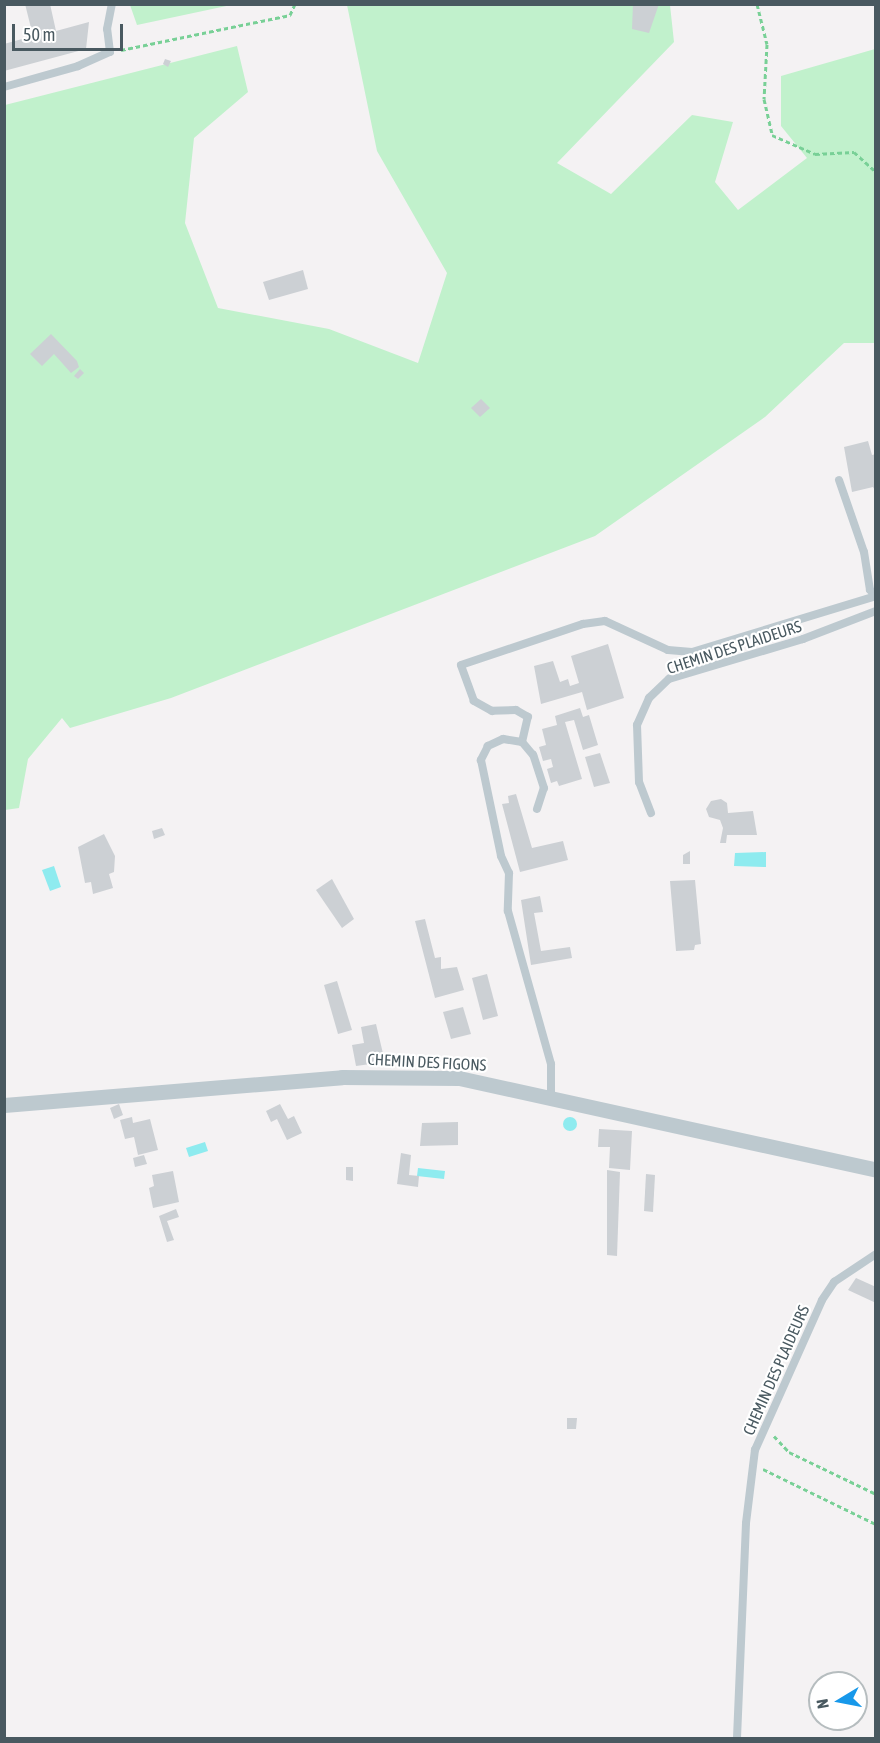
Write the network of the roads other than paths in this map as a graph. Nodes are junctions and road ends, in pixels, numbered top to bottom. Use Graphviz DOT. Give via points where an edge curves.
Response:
graph roads {
  1 [pos="112,4"];
  2 [pos="4,87"];
  3 [pos="839,480"];
  4 [pos="875,595"];
  5 [pos="876,611"];
  6 [pos="522,742"];
  7 [pos="537,809"];
  8 [pos="651,813"];
  9 [pos="551,1096"];
  10 [pos="4,1105"];
  11 [pos="876,1170"];
  12 [pos="876,1254"];
  13 [pos="737,1738"];
  1 -- 2 [label="lane" via="106,28 110,52 78,66"];
  3 -- 4 [label="lane" via="864,552 870,590"];
  4 -- 6 [label="lane" via="692,652 668,650 605,621 583,624 461,665 474,701 492,711 516,710 528,717"];
  5 -- 8 [label="lane, CHEMIN DES PLAIDEURS" via="803,639 669,679 649,698 637,725 639,782"];
  6 -- 7 [label="lane" via="533,755 544,788"];
  6 -- 9 [label="lane" via="503,739 488,746 480,760 501,856 509,873 507,911 551,1064"];
  9 -- 10 [label="street, CHEMIN DES FIGONS" via="484,1081 389,1076"];
  9 -- 11 [label="street, CHEMIN DES FIGONS"];
  12 -- 13 [label="lane, CHEMIN DES PLAIDEURS" via="834,1282 766,1421 753,1465 746,1523"];
}
